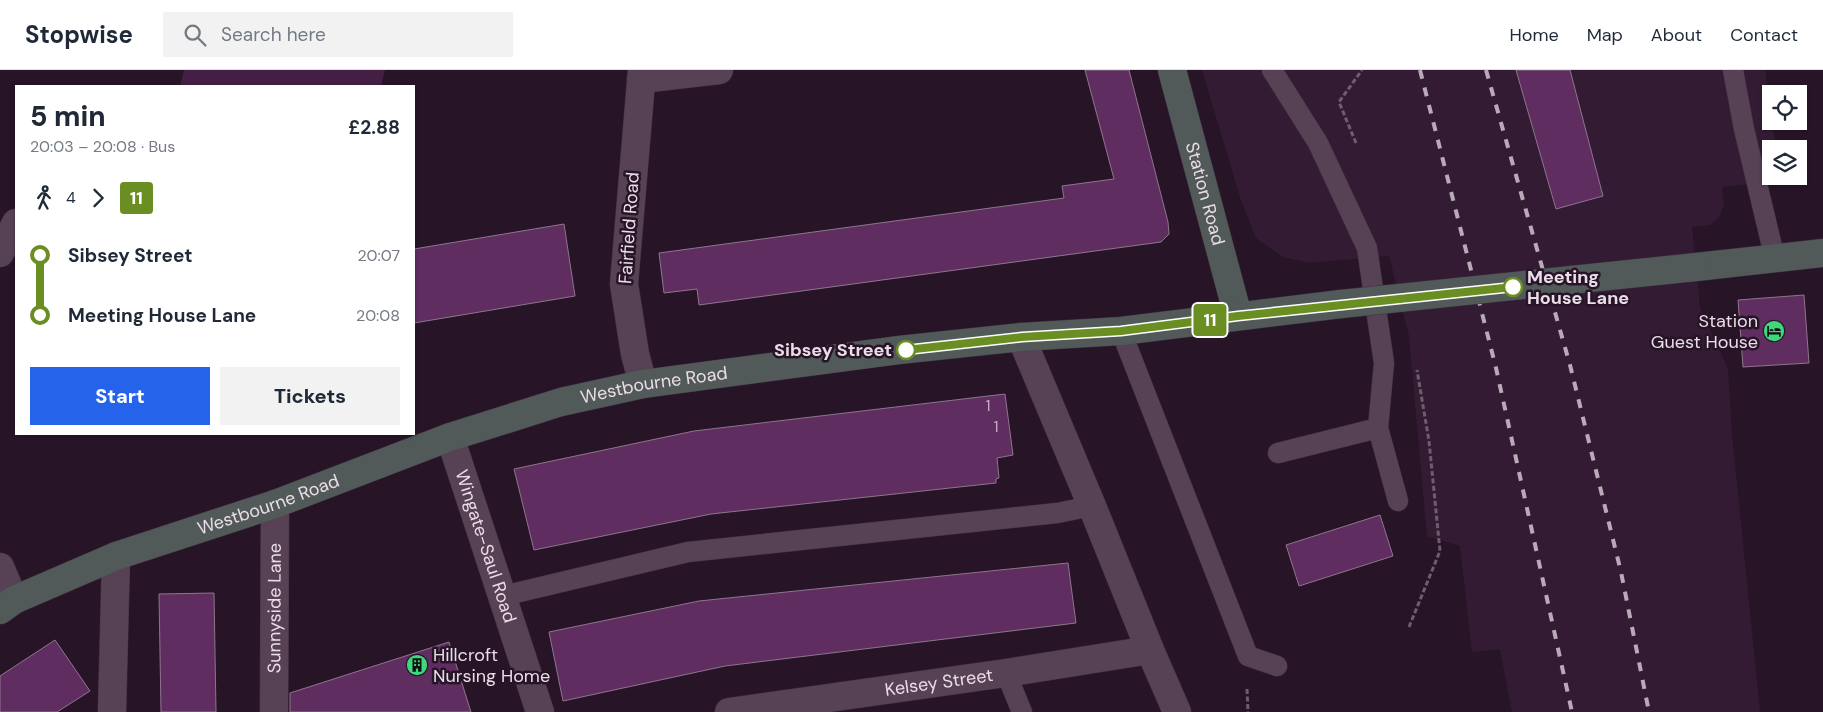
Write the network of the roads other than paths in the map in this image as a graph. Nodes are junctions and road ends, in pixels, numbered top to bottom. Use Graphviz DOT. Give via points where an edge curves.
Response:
graph roads {
  1 [pos="719,70"];
  2 [pos="1172,70"];
  3 [pos="1272,70"];
  4 [pos="1733,70"];
  5 [pos="642,74"];
  6 [pos="15,225"];
  7 [pos="1823,252"];
  8 [pos="0,253"];
  9 [pos="1775,259"];
  10 [pos="1238,316"];
  11 [pos="1121,331"];
  12 [pos="1022,337"];
  13 [pos="643,384"];
  14 [pos="1378,428"];
  15 [pos="450,437"];
  16 [pos="1278,453"];
  17 [pos="1398,501"];
  18 [pos="275,504"];
  19 [pos="1092,506"];
  20 [pos="116,556"];
  21 [pos="0,567"];
  22 [pos="503,596"];
  23 [pos="7,605"];
  24 [pos="1150,650"];
  25 [pos="1277,666"];
  26 [pos="1006,673"];
  27 [pos="853,704"];
  28 [pos="112,712"];
  29 [pos="274,712"];
  30 [pos="540,712"];
  31 [pos="729,712"];
  32 [pos="1022,712"];
  33 [pos="1178,712"];
  1 -- 5 [label="street"];
  2 -- 10 [label="street, Station Road"];
  3 -- 14 [label="lane" via="1318,143 1366,248 1384,362"];
  4 -- 9 [label="lane"];
  5 -- 13 [label="street, Fairfield Road" via="624,284"];
  6 -- 8 [label="street"];
  7 -- 9 [label="street"];
  9 -- 10 [label="street, Westbourne Road, bridge"];
  10 -- 11 [label="street, Westbourne Road"];
  11 -- 12 [label="street, Westbourne Road"];
  11 -- 25 [label="lane" via="1248,656"];
  12 -- 13 [label="street, Westbourne Road"];
  12 -- 19 [label="street"];
  13 -- 15 [label="street, Westbourne Road" via="561,402"];
  14 -- 16 [label="lane"];
  14 -- 17 [label="lane"];
  15 -- 18 [label="street, Westbourne Road"];
  15 -- 22 [label="street, Wingate-Saul Road"];
  18 -- 20 [label="street, Westbourne Road"];
  18 -- 29 [label="street, Sunnyside Lane"];
  19 -- 22 [label="lane" via="1057,513 688,552"];
  19 -- 24 [label="street"];
  20 -- 23 [label="street, Westbourne Road"];
  20 -- 28 [label="street"];
  21 -- 23 [label="street"];
  22 -- 30 [label="street, Wingate-Saul Road"];
  24 -- 26 [label="street, Kelsey Street"];
  24 -- 33 [label="street"];
  26 -- 27 [label="street, Kelsey Street"];
  26 -- 32 [label="lane"];
  27 -- 31 [label="street, Kelsey Street"];
}
